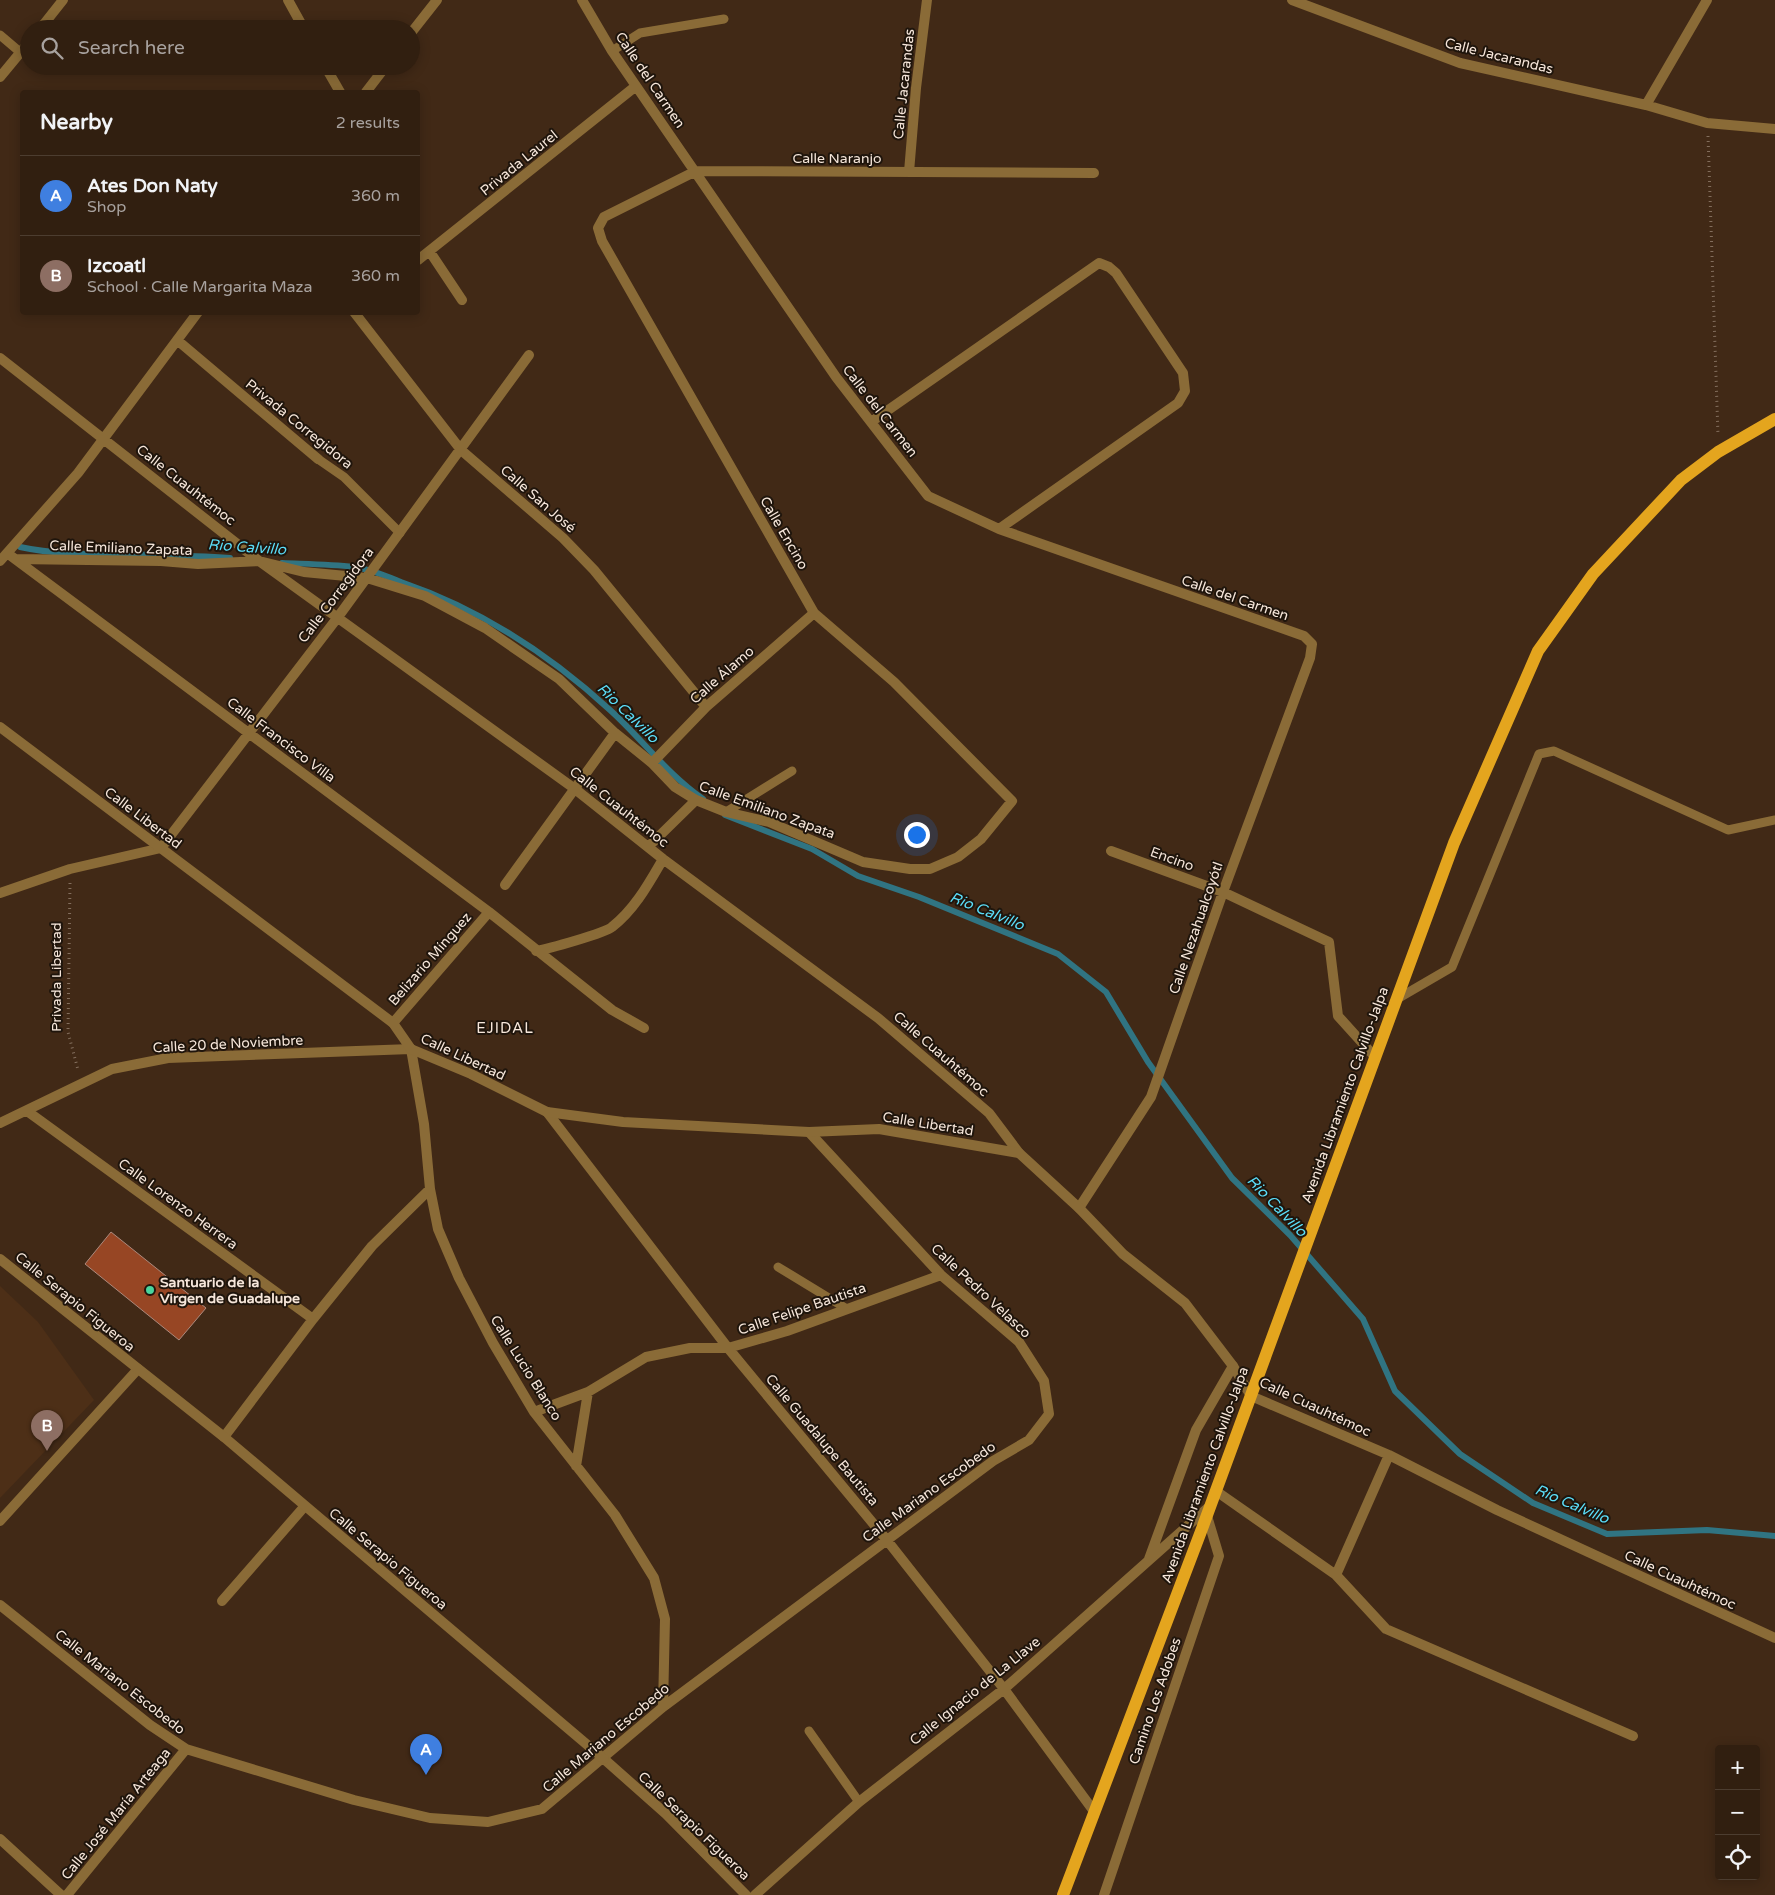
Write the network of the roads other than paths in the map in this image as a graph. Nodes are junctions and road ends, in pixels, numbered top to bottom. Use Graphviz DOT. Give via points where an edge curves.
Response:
graph roads {
  1 [pos="63,0"];
  2 [pos="288,0"];
  3 [pos="437,0"];
  4 [pos="582,0"];
  5 [pos="928,0"];
  6 [pos="1292,0"];
  7 [pos="1707,0"];
  8 [pos="724,19"];
  9 [pos="47,20"];
  10 [pos="299,20"];
  11 [pos="420,22"];
  12 [pos="0,35"];
  13 [pos="612,51"];
  14 [pos="20,52"];
  15 [pos="330,75"];
  16 [pos="379,75"];
  17 [pos="0,77"];
  18 [pos="636,86"];
  19 [pos="339,90"];
  20 [pos="368,90"];
  21 [pos="1646,105"];
  22 [pos="1775,129"];
  23 [pos="696,171"];
  24 [pos="909,172"];
  25 [pos="1094,172"];
  26 [pos="598,228"];
  27 [pos="430,252"];
  28 [pos="420,259"];
  29 [pos="462,300"];
  30 [pos="196,315"];
  31 [pos="356,315"];
  32 [pos="177,340"];
  33 [pos="529,355"];
  34 [pos="0,358"];
  35 [pos="1775,420"];
  36 [pos="871,422"];
  37 [pos="102,437"];
  38 [pos="461,450"];
  39 [pos="318,459"];
  40 [pos="999,529"];
  41 [pos="400,533"];
  42 [pos="11,553"];
  43 [pos="0,561"];
  44 [pos="259,561"];
  45 [pos="367,578"];
  46 [pos="814,613"];
  47 [pos="338,617"];
  48 [pos="1312,644"];
  49 [pos="706,706"];
  50 [pos="0,727"];
  51 [pos="249,733"];
  52 [pos="615,733"];
  53 [pos="652,763"];
  54 [pos="792,771"];
  55 [pos="575,789"];
  56 [pos="696,800"];
  57 [pos="1012,801"];
  58 [pos="726,812"];
  59 [pos="1775,820"];
  60 [pos="648,847"];
  61 [pos="161,848"];
  62 [pos="1111,851"];
  63 [pos="663,859"];
  64 [pos="505,886"];
  65 [pos="1223,892"];
  66 [pos="0,893"];
  67 [pos="489,912"];
  68 [pos="536,951"];
  69 [pos="1397,999"];
  70 [pos="393,1024"];
  71 [pos="644,1028"];
  72 [pos="411,1049"];
  73 [pos="1375,1057"];
  74 [pos="27,1111"];
  75 [pos="547,1112"];
  76 [pos="0,1123"];
  77 [pos="809,1132"];
  78 [pos="1019,1153"];
  79 [pos="430,1189"];
  80 [pos="1079,1208"];
  81 [pos="0,1259"];
  82 [pos="778,1267"];
  83 [pos="941,1275"];
  84 [pos="847,1309"];
  85 [pos="312,1319"];
  86 [pos="728,1348"];
  87 [pos="1233,1366"];
  88 [pos="138,1369"];
  89 [pos="588,1392"];
  90 [pos="1251,1396"];
  91 [pos="534,1412"];
  92 [pos="224,1437"];
  93 [pos="1029,1440"];
  94 [pos="1389,1455"];
  95 [pos="576,1466"];
  96 [pos="1216,1491"];
  97 [pos="304,1507"];
  98 [pos="1208,1511"];
  99 [pos="0,1521"];
  100 [pos="886,1539"];
  101 [pos="1149,1561"];
  102 [pos="1336,1575"];
  103 [pos="222,1601"];
  104 [pos="0,1605"];
  105 [pos="1775,1638"];
  106 [pos="1004,1689"];
  107 [pos="663,1707"];
  108 [pos="809,1731"];
  109 [pos="1634,1736"];
  110 [pos="186,1750"];
  111 [pos="604,1759"];
  112 [pos="859,1802"];
  113 [pos="1094,1810"];
  114 [pos="0,1839"];
  115 [pos="61,1895"];
  116 [pos="67,1895"];
  117 [pos="746,1895"];
  118 [pos="756,1895"];
  119 [pos="1062,1895"];
  120 [pos="1104,1895"];
  1 -- 9 [label="street"];
  2 -- 10 [label="street"];
  3 -- 11 [label="street"];
  4 -- 13 [label="street, Calle del Carmen"];
  5 -- 24 [label="street, Calle Jacarandas"];
  6 -- 21 [label="street, Calle Jacarandas" via="1460,63"];
  7 -- 21 [label="street"];
  8 -- 13 [label="lane" via="640,33"];
  12 -- 14 [label="lane"];
  13 -- 18 [label="street, Calle del Carmen"];
  14 -- 17 [label="street"];
  15 -- 19 [label="street"];
  16 -- 20 [label="street"];
  18 -- 23 [label="street, Calle del Carmen"];
  18 -- 27 [label="street, Privada Laurel"];
  21 -- 22 [label="street, Calle Jacarandas" via="1707,123"];
  23 -- 24 [label="street, Calle Naranjo"];
  23 -- 26 [label="street, Calle Naranjo" via="604,217"];
  23 -- 36 [label="street, Calle del Carmen" via="836,377"];
  24 -- 25 [label="street, Calle Naranjo"];
  26 -- 46 [label="street, Calle Encino" via="602,241"];
  27 -- 28 [label="street, Privada Laurel"];
  27 -- 29 [label="street"];
  30 -- 32 [label="street"];
  31 -- 38 [label="street, Calle San José"];
  32 -- 37 [label="street"];
  32 -- 39 [label="street, Privada Corregidora"];
  33 -- 38 [label="street, Calle Corregidora"];
  34 -- 37 [label="street, Calle Cuauhtémoc"];
  35 -- 69 [label="main road, Avenida Libramiento Calvillo-Jalpa" via="1718,452 1681,480 1593,574 1538,651 1454,843"];
  36 -- 40 [label="street, Calle del Carmen" via="928,496"];
  36 -- 40 [label="street" via="1099,263 1116,273 1183,373 1185,391 1178,403"];
  37 -- 42 [label="street" via="78,473 23,534"];
  37 -- 44 [label="street, Calle Cuauhtémoc"];
  38 -- 41 [label="street, Calle Corregidora"];
  38 -- 49 [label="street, Calle San José" via="563,538 594,570"];
  39 -- 41 [label="lane, Privada Corregidora" via="344,478"];
  40 -- 48 [label="street, Calle del Carmen" via="1304,636"];
  41 -- 45 [label="street, Calle Corregidora"];
  42 -- 43 [label="street"];
  42 -- 44 [label="street, Calle Emiliano Zapata" via="198,564"];
  42 -- 51 [label="street, Calle Francisco Villa"];
  44 -- 45 [label="street, Calle Emiliano Zapata" via="304,572"];
  44 -- 47 [label="street, Calle Cuauhtémoc"];
  45 -- 47 [label="street, Calle Corregidora"];
  45 -- 52 [label="street, Calle Emiliano Zapata" via="425,596 486,628 559,679"];
  46 -- 49 [label="street, Calle Álamo"];
  46 -- 57 [label="street, Calle Encino" via="894,682"];
  47 -- 51 [label="street, Calle Corregidora"];
  47 -- 55 [label="street, Calle Cuauhtémoc"];
  48 -- 65 [label="street, Calle Nezahualcoyótl" via="1310,658"];
  49 -- 53 [label="street, Calle Álamo"];
  50 -- 61 [label="street, Calle Libertad"];
  51 -- 61 [label="street, Calle Corregidora"];
  51 -- 67 [label="street, Calle Francisco Villa"];
  52 -- 53 [label="street, Calle Emiliano Zapata"];
  52 -- 55 [label="street"];
  53 -- 56 [label="street, Calle Emiliano Zapata" via="676,787"];
  54 -- 58 [label="lane"];
  55 -- 60 [label="street, Calle Cuauhtémoc"];
  55 -- 64 [label="street"];
  56 -- 58 [label="street, Calle Emiliano Zapata"];
  56 -- 60 [label="street"];
  57 -- 58 [label="street, Calle Emiliano Zapata" via="981,839 958,857 930,868 910,869 863,862 769,822"];
  59 -- 69 [label="lane" via="1728,830 1554,751 1539,754 1452,967"];
  60 -- 63 [label="street, Calle Cuauhtémoc"];
  61 -- 66 [label="street" via="70,869"];
  61 -- 70 [label="street, Calle Libertad"];
  62 -- 65 [label="street, Encino"];
  63 -- 68 [label="street" via="639,899 611,928"];
  63 -- 78 [label="street, Calle Cuauhtémoc" via="878,1018 989,1113"];
  65 -- 73 [label="street, Encino" via="1329,942 1338,1016"];
  65 -- 80 [label="street, Calle Nezahualcoyótl" via="1151,1097"];
  67 -- 68 [label="street, Calle Francisco Villa"];
  67 -- 70 [label="street, Belizario Mínguez"];
  68 -- 71 [label="street, Calle Francisco Villa" via="612,1010"];
  69 -- 73 [label="main road, Avenida Libramiento Calvillo-Jalpa"];
  70 -- 72 [label="street, Calle Libertad"];
  72 -- 74 [label="street, Calle 20 de Noviembre" via="168,1058 112,1068"];
  72 -- 75 [label="street, Calle Libertad" via="471,1074"];
  72 -- 79 [label="street, Calle Lucio Blanco" via="424,1124"];
  73 -- 90 [label="main road, Avenida Libramiento Calvillo-Jalpa"];
  74 -- 76 [label="street, Calle 20 de Noviembre"];
  74 -- 85 [label="street, Calle Lorenzo Herrera"];
  75 -- 77 [label="street, Calle Libertad" via="623,1122"];
  75 -- 86 [label="street, Calle Guadalupe Bautista"];
  77 -- 78 [label="street, Calle Libertad" via="879,1129"];
  77 -- 83 [label="street, Calle Pedro Velasco"];
  78 -- 80 [label="street, Calle Cuauhtémoc"];
  79 -- 85 [label="street" via="372,1246"];
  79 -- 91 [label="street, Calle Lucio Blanco" via="438,1229 459,1278 492,1343"];
  80 -- 87 [label="street, Calle Cuauhtémoc" via="1123,1254 1185,1303"];
  81 -- 88 [label="street, Calle Serapio Figueroa"];
  82 -- 84 [label="lane"];
  83 -- 84 [label="street, Calle Felipe Bautista"];
  83 -- 93 [label="street, Calle Pedro Velasco" via="1019,1342 1044,1381 1049,1414"];
  84 -- 86 [label="street, Calle Felipe Bautista"];
  85 -- 92 [label="street"];
  86 -- 89 [label="street, Calle Felipe Bautista" via="690,1348 646,1357"];
  86 -- 100 [label="street, Calle Guadalupe Bautista"];
  87 -- 90 [label="street, Calle Cuauhtémoc"];
  87 -- 101 [label="street" via="1196,1430"];
  88 -- 92 [label="street, Calle Serapio Figueroa"];
  88 -- 99 [label="street"];
  89 -- 91 [label="street, Calle Felipe Bautista"];
  89 -- 95 [label="street"];
  90 -- 94 [label="street, Calle Cuauhtémoc"];
  90 -- 96 [label="main road, Avenida Libramiento Calvillo-Jalpa"];
  91 -- 95 [label="street, Calle Lucio Blanco"];
  92 -- 97 [label="street, Calle Serapio Figueroa"];
  93 -- 100 [label="street, Calle Mariano Escobedo" via="992,1461"];
  94 -- 102 [label="street"];
  94 -- 105 [label="street, Calle Cuauhtémoc" via="1497,1510"];
  95 -- 107 [label="street, Calle Lucio Blanco" via="615,1515 654,1578 665,1619"];
  96 -- 98 [label="main road, Avenida Libramiento Calvillo-Jalpa"];
  96 -- 102 [label="street"];
  97 -- 103 [label="street"];
  97 -- 111 [label="street, Calle Serapio Figueroa"];
  98 -- 101 [label="street, Calle Ignacio de La Llave"];
  98 -- 113 [label="main road, Avenida Libramiento Calvillo-Jalpa"];
  98 -- 120 [label="street, Camino Los Adobes" via="1219,1556"];
  100 -- 106 [label="street, Calle Guadalupe Bautista"];
  100 -- 107 [label="street, Calle Mariano Escobedo"];
  101 -- 106 [label="street, Calle Ignacio de La Llave"];
  102 -- 109 [label="street" via="1386,1629"];
  104 -- 110 [label="street, Calle Mariano Escobedo"];
  106 -- 112 [label="street, Calle Ignacio de La Llave"];
  106 -- 113 [label="street, Calle Guadalupe Bautista"];
  107 -- 111 [label="street, Calle Mariano Escobedo"];
  108 -- 112 [label="lane"];
  110 -- 111 [label="street, Calle Mariano Escobedo" via="430,1818 488,1822 542,1809"];
  110 -- 116 [label="street, Calle José María Arteaga"];
  111 -- 117 [label="street, Calle Serapio Figueroa" via="666,1814"];
  112 -- 118 [label="street, Calle Ignacio de La Llave"];
  113 -- 119 [label="main road, Avenida Libramiento Calvillo-Jalpa"];
  114 -- 115 [label="street"];
}
